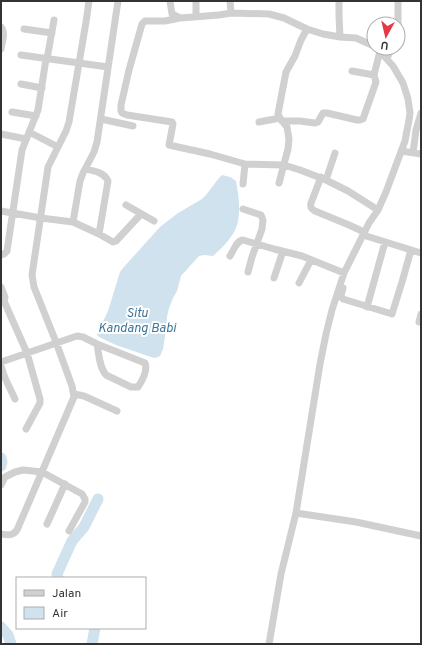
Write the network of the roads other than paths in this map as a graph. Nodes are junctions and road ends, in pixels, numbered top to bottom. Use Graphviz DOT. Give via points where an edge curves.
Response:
graph roads {
  1 [pos="89,1"];
  2 [pos="118,1"];
  3 [pos="170,1"];
  4 [pos="196,1"];
  5 [pos="230,1"];
  6 [pos="339,1"];
  7 [pos="398,1"];
  8 [pos="231,13"];
  9 [pos="196,16"];
  10 [pos="398,16"];
  11 [pos="180,18"];
  12 [pos="54,20"];
  13 [pos="1,27"];
  14 [pos="24,29"];
  15 [pos="307,29"];
  16 [pos="52,33"];
  17 [pos="340,37"];
  18 [pos="366,42"];
  19 [pos="1,49"];
  20 [pos="21,55"];
  21 [pos="378,56"];
  22 [pos="387,58"];
  23 [pos="47,59"];
  24 [pos="79,63"];
  25 [pos="108,67"];
  26 [pos="352,71"];
  27 [pos="374,75"];
  28 [pos="21,84"];
  29 [pos="42,88"];
  30 [pos="12,112"];
  31 [pos="421,113"];
  32 [pos="36,116"];
  33 [pos="101,119"];
  34 [pos="281,119"];
  35 [pos="259,122"];
  36 [pos="133,126"];
  37 [pos="419,130"];
  38 [pos="1,134"];
  39 [pos="28,135"];
  40 [pos="58,147"];
  41 [pos="402,151"];
  42 [pos="335,153"];
  43 [pos="413,153"];
  44 [pos="421,154"];
  45 [pos="245,164"];
  46 [pos="284,165"];
  47 [pos="85,169"];
  48 [pos="323,178"];
  49 [pos="279,183"];
  50 [pos="243,184"];
  51 [pos="126,205"];
  52 [pos="243,209"];
  53 [pos="378,210"];
  54 [pos="1,211"];
  55 [pos="13,213"];
  56 [pos="141,214"];
  57 [pos="41,218"];
  58 [pos="154,221"];
  59 [pos="73,222"];
  60 [pos="99,234"];
  61 [pos="364,235"];
  62 [pos="385,242"];
  63 [pos="256,244"];
  64 [pos="411,250"];
  65 [pos="283,252"];
  66 [pos="421,253"];
  67 [pos="1,255"];
  68 [pos="230,256"];
  69 [pos="311,260"];
  70 [pos="248,272"];
  71 [pos="344,273"];
  72 [pos="274,278"];
  73 [pos="299,283"];
  74 [pos="1,287"];
  75 [pos="367,307"];
  76 [pos="421,314"];
  77 [pos="421,322"];
  78 [pos="56,342"];
  79 [pos="97,344"];
  80 [pos="27,353"];
  81 [pos="1,362"];
  82 [pos="1,366"];
  83 [pos="74,394"];
  84 [pos="15,399"];
  85 [pos="117,411"];
  86 [pos="26,430"];
  87 [pos="42,472"];
  88 [pos="65,484"];
  89 [pos="1,485"];
  90 [pos="296,513"];
  91 [pos="46,524"];
  92 [pos="69,531"];
  93 [pos="1,534"];
  94 [pos="421,536"];
  95 [pos="269,644"];
  1 -- 24 [label="street"];
  2 -- 25 [label="street"];
  3 -- 11 [label="street" via="172,14"];
  4 -- 9 [label="street"];
  5 -- 8 [label="street"];
  6 -- 17 [label="street"];
  7 -- 10 [label="street"];
  8 -- 9 [label="street"];
  8 -- 15 [label="street" via="276,15"];
  9 -- 11 [label="street"];
  11 -- 45 [label="street" via="143,22 127,77 121,111 127,115 172,122 169,145"];
  12 -- 16 [label="street"];
  13 -- 19 [label="street" via="4,32"];
  14 -- 16 [label="street"];
  15 -- 17 [label="street"];
  15 -- 34 [label="street" via="286,72 278,110"];
  16 -- 23 [label="street"];
  17 -- 18 [label="street" via="356,38"];
  20 -- 23 [label="street"];
  21 -- 27 [label="street"];
  22 -- 41 [label="street" via="403,83 408,99 410,112"];
  23 -- 24 [label="street"];
  23 -- 29 [label="street"];
  24 -- 25 [label="street"];
  24 -- 40 [label="street" via="66,131"];
  25 -- 33 [label="street"];
  26 -- 27 [label="street"];
  27 -- 34 [label="street" via="376,82 360,120 327,113 323,113 315,123"];
  28 -- 29 [label="street"];
  29 -- 32 [label="street"];
  30 -- 32 [label="street"];
  31 -- 37 [label="street"];
  32 -- 39 [label="street"];
  33 -- 36 [label="street"];
  33 -- 47 [label="street" via="94,152"];
  34 -- 35 [label="street"];
  34 -- 46 [label="street" via="287,127 289,139"];
  37 -- 43 [label="street"];
  38 -- 39 [label="street"];
  39 -- 40 [label="street"];
  39 -- 55 [label="street" via="22,150"];
  40 -- 57 [label="street" via="48,167"];
  41 -- 43 [label="street"];
  41 -- 53 [label="street"];
  42 -- 48 [label="street"];
  43 -- 44 [label="street"];
  45 -- 46 [label="street"];
  45 -- 50 [label="street"];
  46 -- 48 [label="street"];
  46 -- 49 [label="street"];
  47 -- 59 [label="street" via="80,181"];
  47 -- 60 [label="street" via="103,174 108,181"];
  48 -- 53 [label="street"];
  48 -- 61 [label="street" via="311,203 312,209 350,225"];
  51 -- 56 [label="street"];
  52 -- 63 [label="street" via="262,218 263,224"];
  53 -- 61 [label="street"];
  54 -- 55 [label="street"];
  55 -- 57 [label="street"];
  55 -- 67 [label="street" via="7,251"];
  56 -- 58 [label="street"];
  56 -- 60 [label="street" via="115,242"];
  57 -- 59 [label="street"];
  57 -- 78 [label="street" via="33,280"];
  59 -- 60 [label="street"];
  61 -- 62 [label="street"];
  61 -- 71 [label="street"];
  61 -- 75 [label="street" via="341,296"];
  62 -- 64 [label="street"];
  62 -- 75 [label="street"];
  63 -- 65 [label="street"];
  63 -- 68 [label="street" via="240,240"];
  63 -- 70 [label="street"];
  64 -- 66 [label="street"];
  64 -- 75 [label="street" via="392,314"];
  65 -- 69 [label="street"];
  65 -- 72 [label="street"];
  69 -- 71 [label="street"];
  69 -- 73 [label="street"];
  71 -- 90 [label="street" via="326,334"];
  74 -- 80 [label="street" via="4,301"];
  76 -- 77 [label="street"];
  78 -- 79 [label="street" via="77,336"];
  78 -- 80 [label="street"];
  78 -- 83 [label="street"];
  79 -- 79 [label="street" via="104,373 138,388 146,372 145,363"];
  80 -- 81 [label="street"];
  80 -- 86 [label="street" via="40,403"];
  82 -- 84 [label="street"];
  83 -- 85 [label="street"];
  83 -- 87 [label="street"];
  87 -- 88 [label="street"];
  87 -- 89 [label="street" via="15,472 5,477"];
  87 -- 93 [label="street" via="16,532 11,535"];
  88 -- 91 [label="street"];
  88 -- 92 [label="street" via="82,494 85,499"];
  90 -- 94 [label="street" via="356,522"];
  90 -- 95 [label="street" via="281,574"];
}
